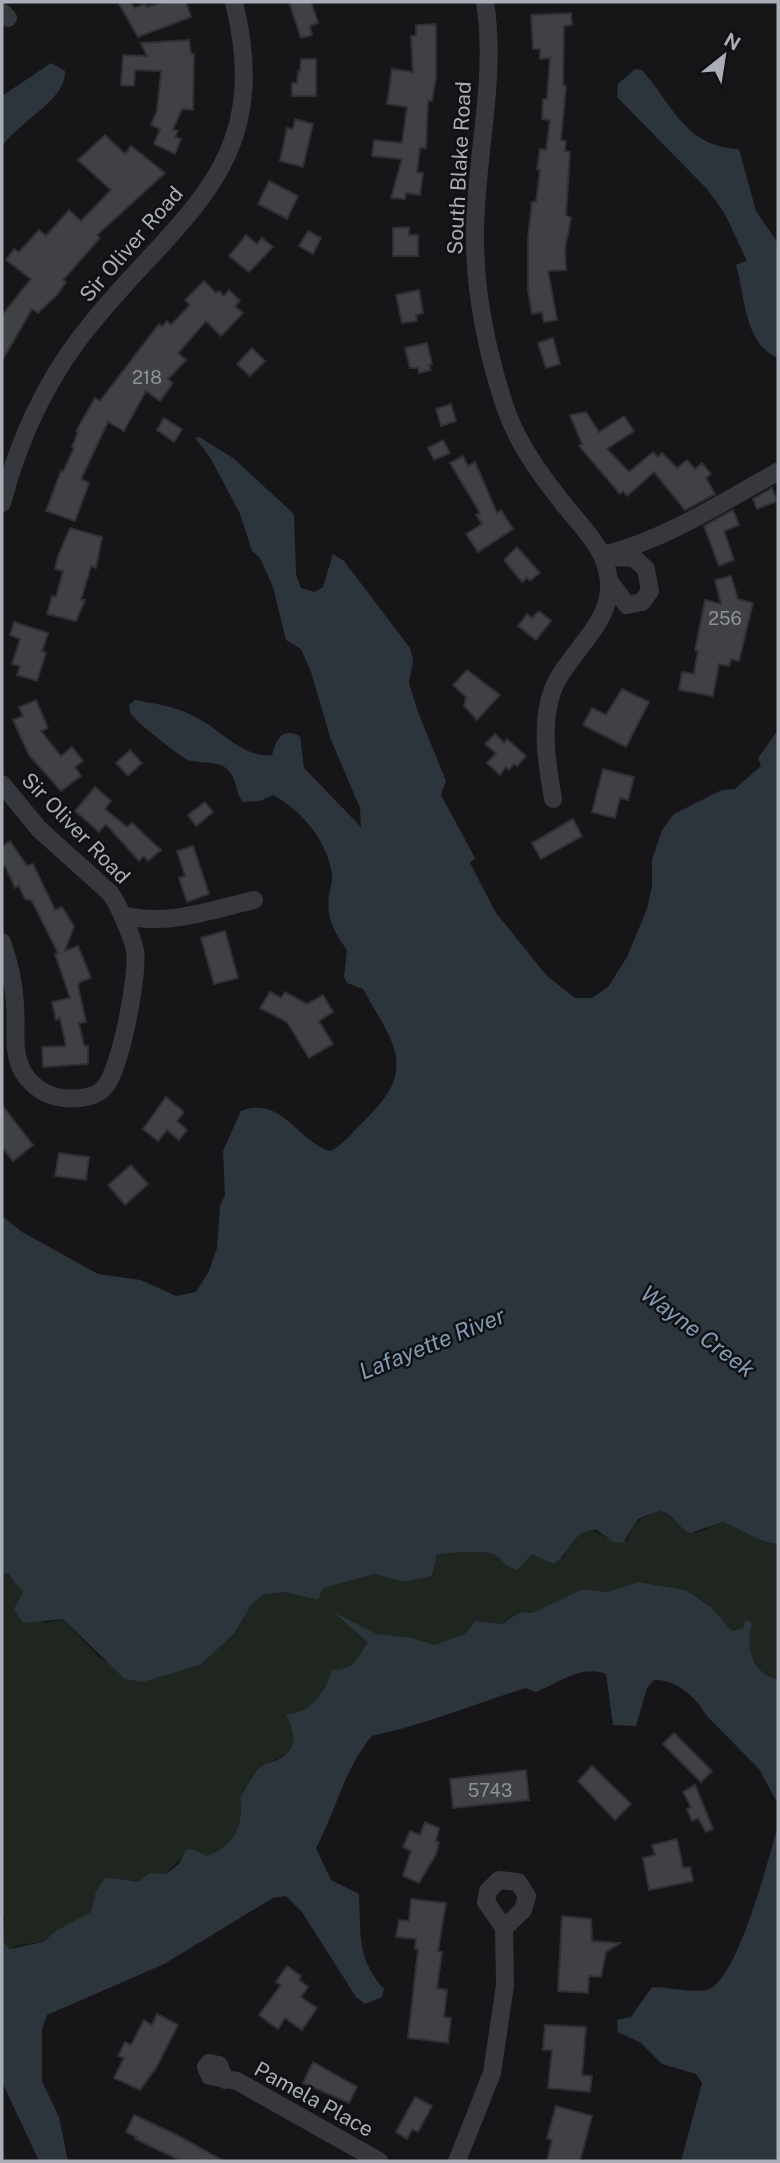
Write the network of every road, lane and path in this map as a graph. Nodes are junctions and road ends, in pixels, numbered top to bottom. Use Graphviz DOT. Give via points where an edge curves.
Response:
graph roads {
  1 [pos="234,2"];
  2 [pos="485,2"];
  3 [pos="777,472"];
  4 [pos="2,503"];
  5 [pos="603,555"];
  6 [pos="609,581"];
  7 [pos="2,784"];
  8 [pos="553,799"];
  9 [pos="254,900"];
  10 [pos="123,915"];
  11 [pos="2,942"];
  12 [pos="505,1928"];
  13 [pos="225,2080"];
  14 [pos="379,2161"];
  15 [pos="457,2161"];
  1 -- 4 [label="street, Sir Oliver Road" via="242,50 242,98 234,141 224,163 173,236 95,318 73,348 29,420"];
  2 -- 5 [label="street, South Blake Road" via="488,38 475,229 483,330 519,439"];
  3 -- 5 [label="street" via="668,532"];
  5 -- 6 [label="street, South Blake Road"];
  5 -- 6 [label="street" via="634,558 646,569 650,591 642,602 627,605"];
  6 -- 8 [label="street, South Blake Road" via="603,611 563,670 548,707"];
  7 -- 10 [label="street, Sir Oliver Road" via="39,829 110,893"];
  9 -- 10 [label="street" via="160,920"];
  10 -- 11 [label="street, Sir Oliver Road" via="136,953 135,964 120,1055 106,1088 97,1094 76,1098 48,1094 22,1071 16,1057 13,984"];
  12 -- 15 [label="street" via="505,1985 492,2073"];
  13 -- 14 [label="street, Pamela Place" via="237,2081"];
}
